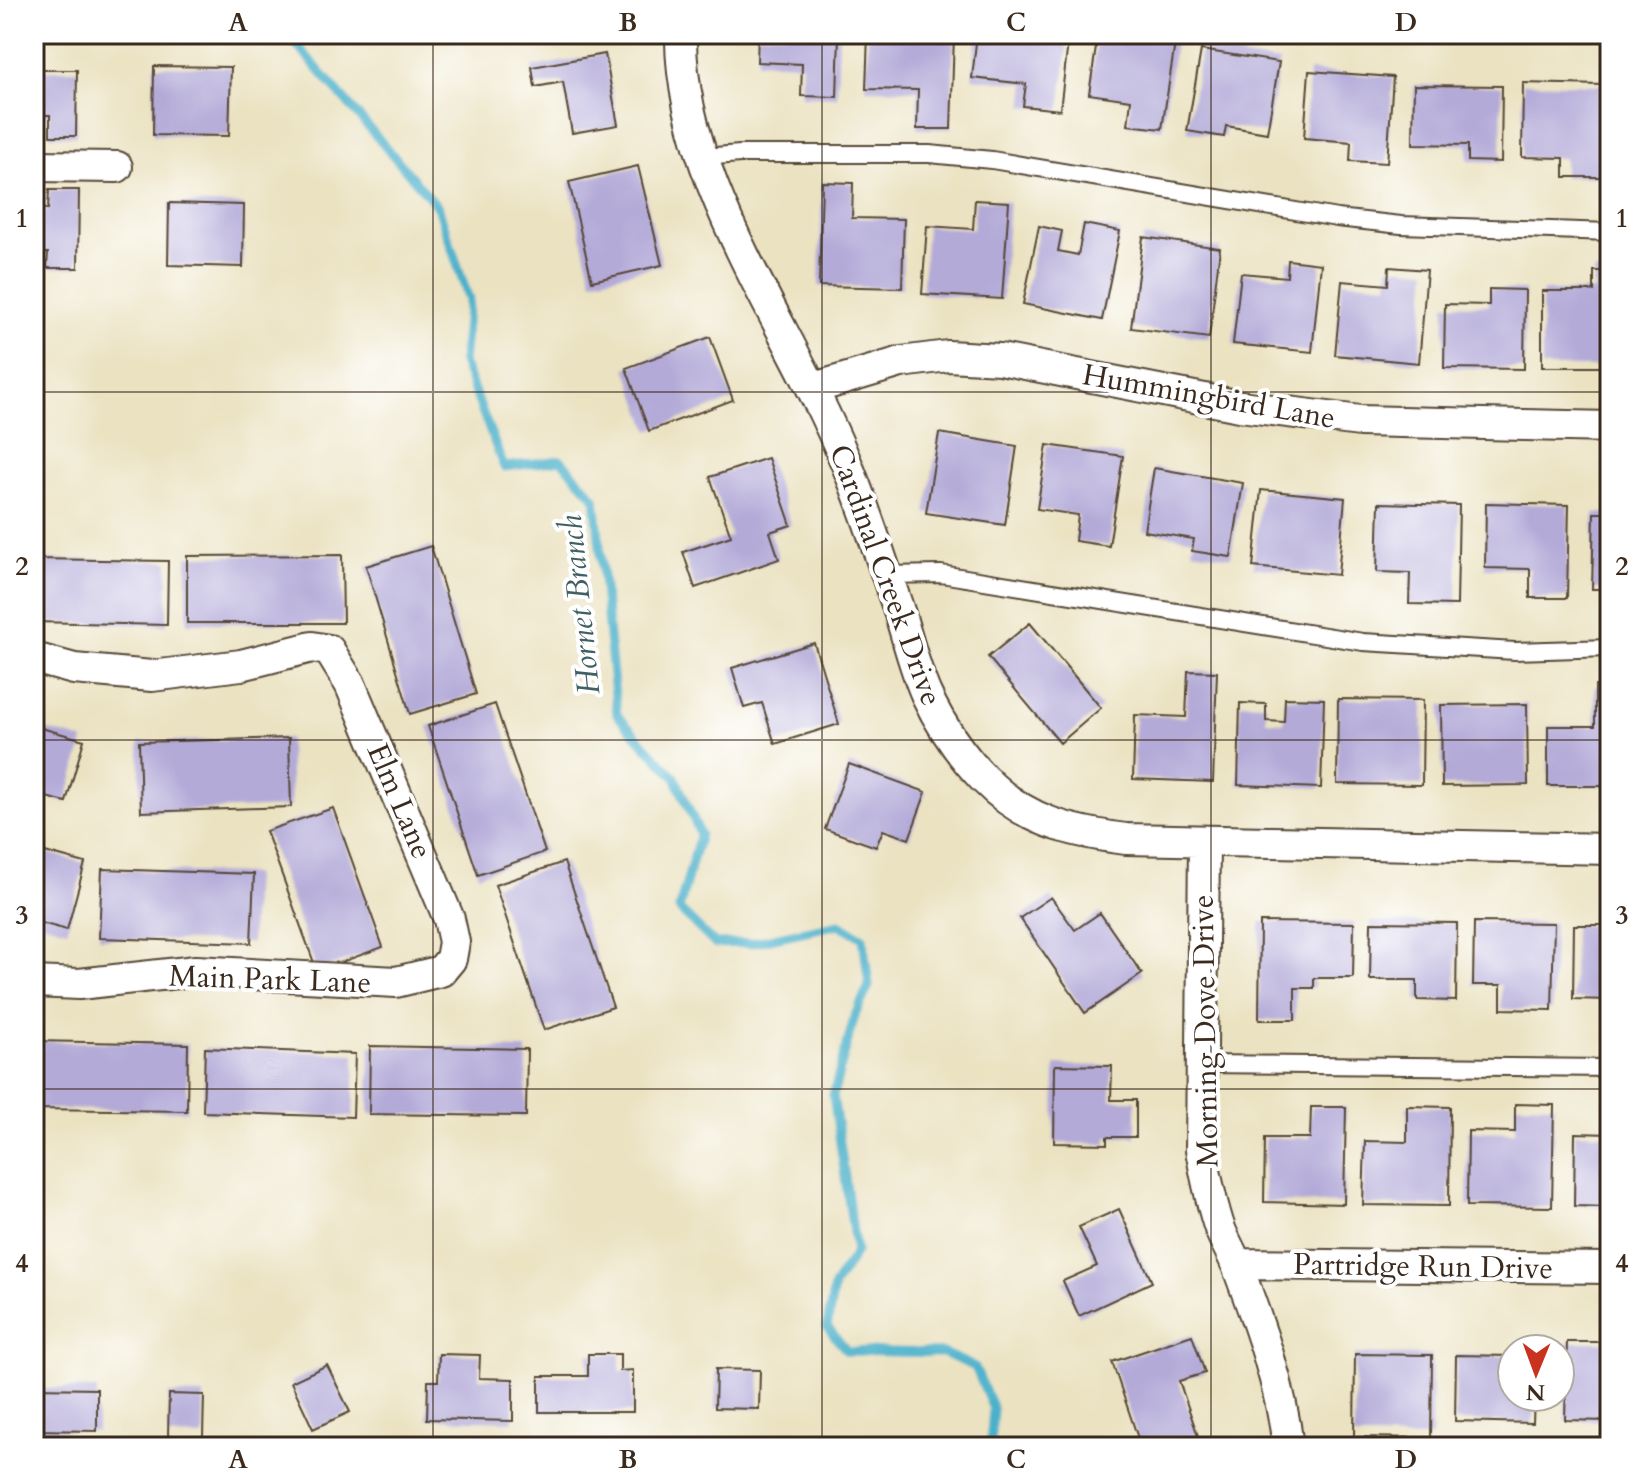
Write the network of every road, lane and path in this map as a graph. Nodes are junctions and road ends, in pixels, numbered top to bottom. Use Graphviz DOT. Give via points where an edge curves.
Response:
graph roads {
  1 [pos="681,34"];
  2 [pos="703,157"];
  3 [pos="34,166"];
  4 [pos="117,167"];
  5 [pos="1610,232"];
  6 [pos="814,388"];
  7 [pos="1610,427"];
  8 [pos="886,575"];
  9 [pos="1610,648"];
  10 [pos="34,658"];
  11 [pos="1204,842"];
  12 [pos="1610,849"];
  13 [pos="451,959"];
  14 [pos="34,982"];
  15 [pos="1200,1064"];
  16 [pos="1610,1068"];
  17 [pos="1237,1264"];
  18 [pos="1610,1268"];
  19 [pos="1288,1447"];
  1 -- 2 [label="street, Cardinal Creek Drive" via="688,109"];
  2 -- 5 [label="lane" via="929,154 1337,218"];
  2 -- 6 [label="street, Cardinal Creek Drive" via="732,229"];
  3 -- 4 [label="street"];
  6 -- 7 [label="street, Hummingbird Lane" via="901,362 961,357 1000,359 1240,406 1360,421"];
  6 -- 8 [label="street, Cardinal Creek Drive"];
  8 -- 9 [label="lane" via="941,574 1363,642 1515,651"];
  8 -- 11 [label="street, Cardinal Creek Drive" via="926,694 952,739 985,780 1048,824 1113,838"];
  10 -- 13 [label="street, Elm Lane" via="74,669 152,676 241,665 312,647 329,650 350,684 449,919"];
  11 -- 12 [label="street, Cardinal Creek Drive"];
  11 -- 15 [label="street, Morning Dove Drive"];
  13 -- 14 [label="street, Main Park Lane" via="441,971 396,982 196,971 79,984"];
  15 -- 16 [label="lane"];
  15 -- 17 [label="street, Morning Dove Drive" via="1201,1150 1220,1230"];
  17 -- 18 [label="street, Partridge Run Drive"];
  17 -- 19 [label="street, Morning Dove Drive" via="1270,1359"];
}
